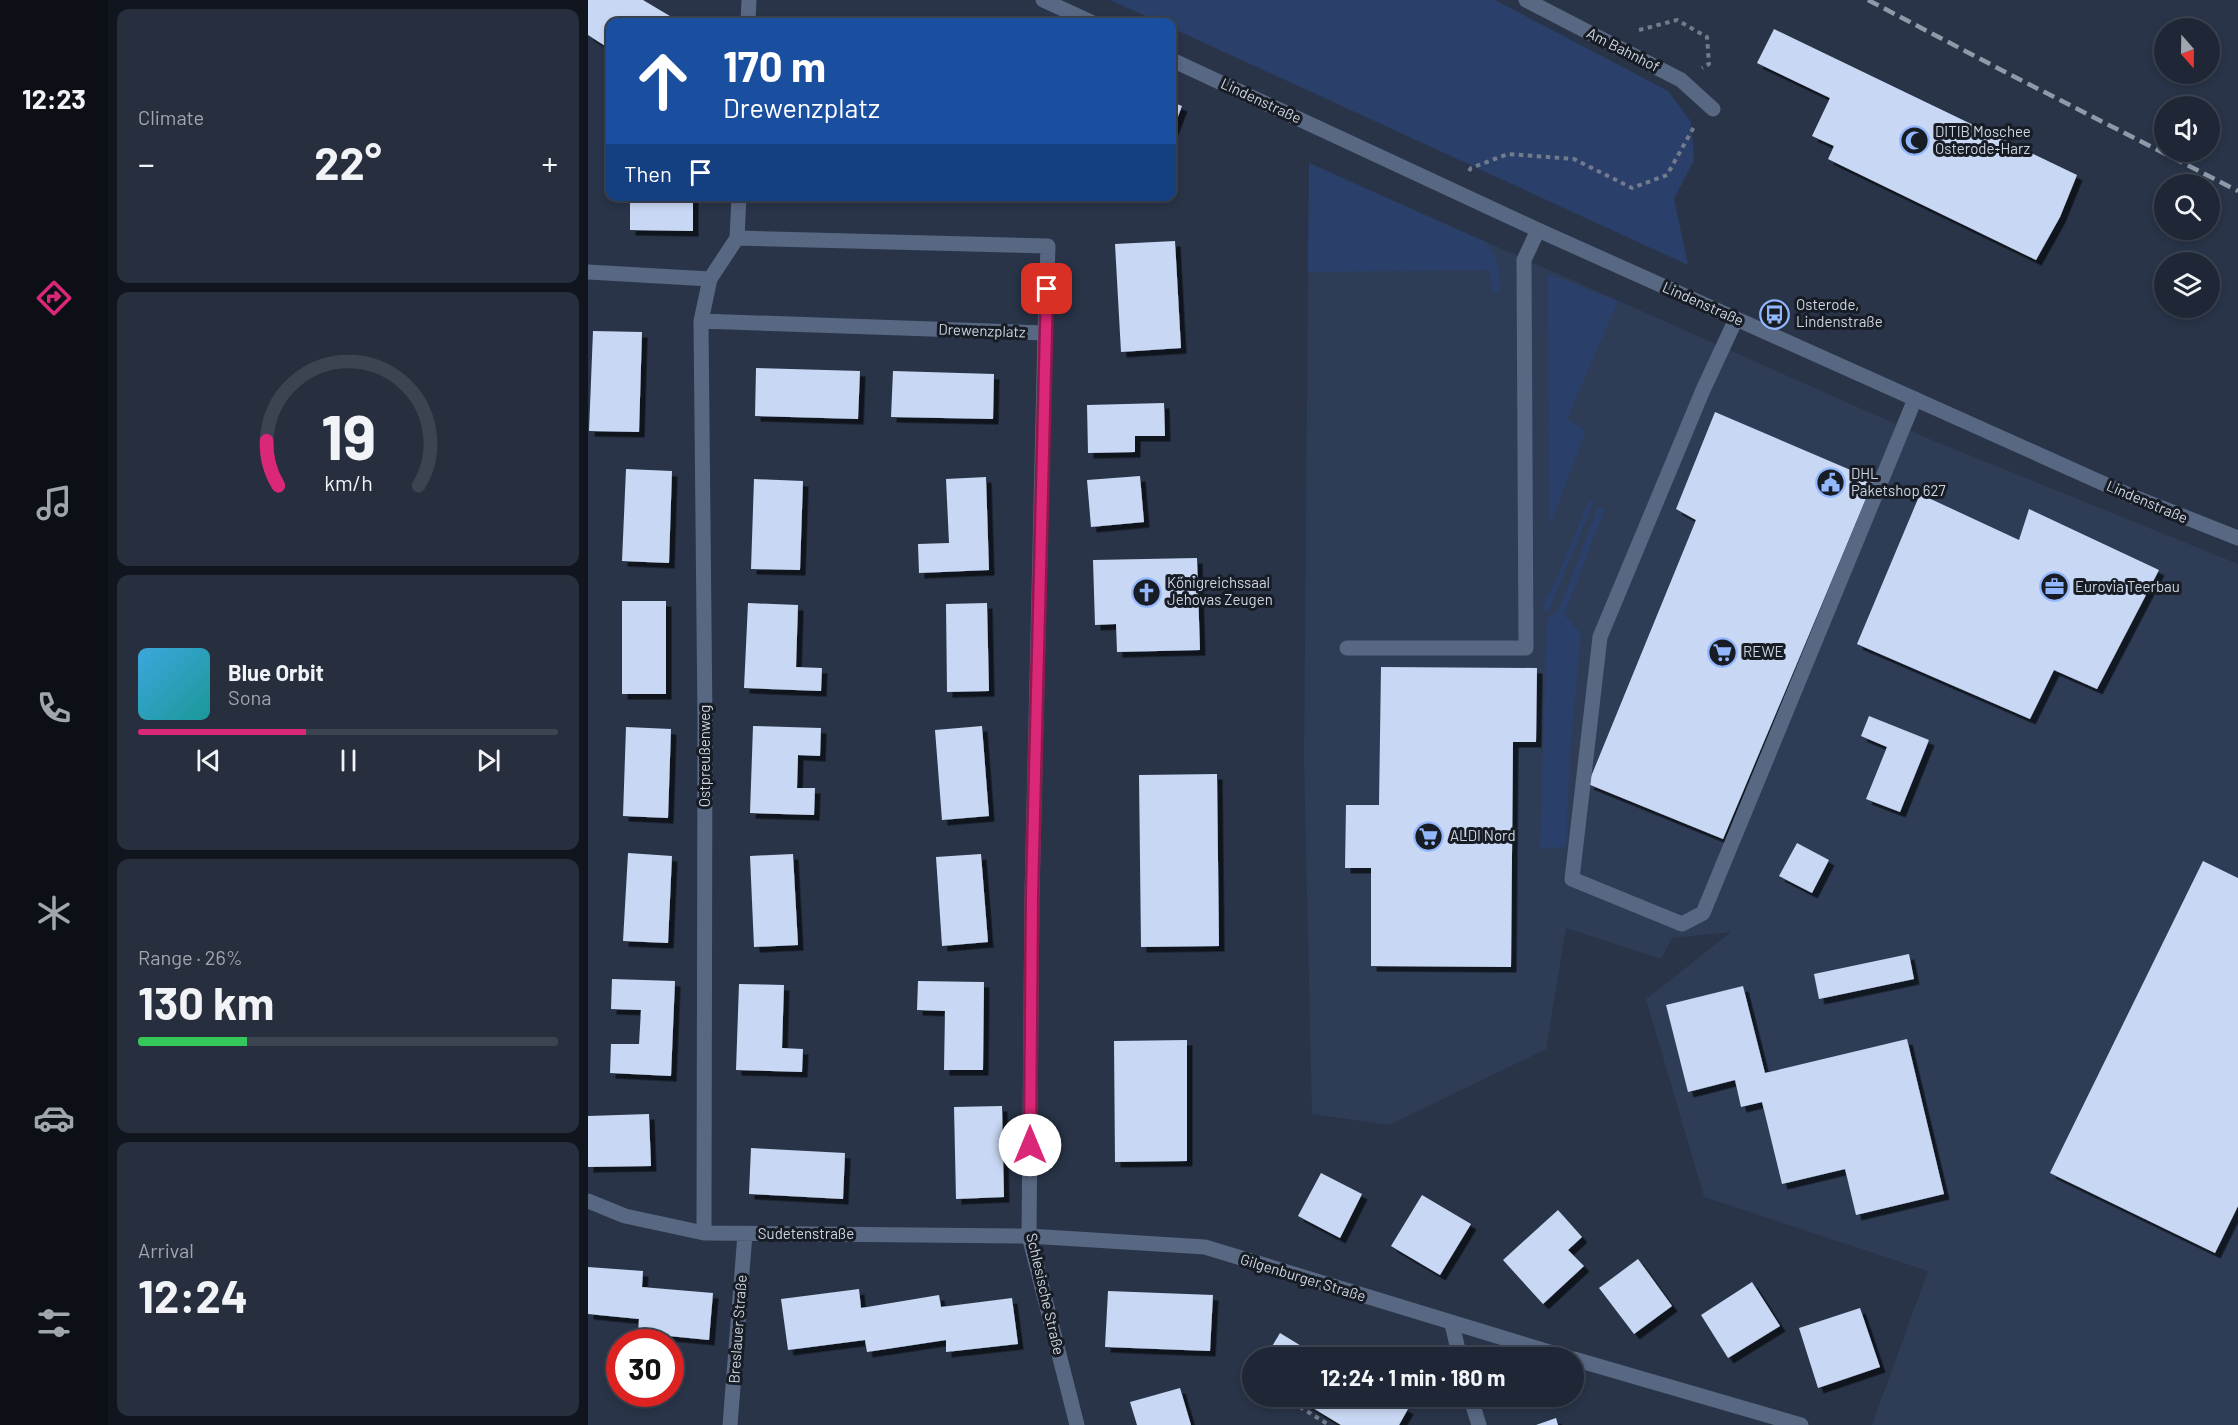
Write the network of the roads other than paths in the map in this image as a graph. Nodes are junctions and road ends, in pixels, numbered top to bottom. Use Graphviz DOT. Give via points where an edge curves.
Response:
graph roads {
  1 [pos="749,0"];
  2 [pos="1043,0"];
  3 [pos="1526,0"];
  4 [pos="748,18"];
  5 [pos="1082,18"];
  6 [pos="1176,62"];
  7 [pos="1710,106"];
  8 [pos="739,201"];
  9 [pos="1538,230"];
  10 [pos="736,238"];
  11 [pos="588,272"];
  12 [pos="710,279"];
  13 [pos="1736,319"];
  14 [pos="701,321"];
  15 [pos="1045,333"];
  16 [pos="1915,399"];
  17 [pos="2238,538"];
  18 [pos="1347,648"];
  19 [pos="588,1201"];
  20 [pos="704,1233"];
  21 [pos="745,1234"];
  22 [pos="1029,1236"];
  23 [pos="1452,1324"];
  24 [pos="1457,1347"];
  25 [pos="1531,1347"];
  26 [pos="1584,1362"];
  27 [pos="1473,1407"];
  28 [pos="730,1425"];
  29 [pos="1077,1425"];
  30 [pos="1479,1425"];
  31 [pos="1801,1425"];
  1 -- 4 [label="street"];
  2 -- 5 [label="street"];
  3 -- 7 [label="street, Am Bahnhof" via="1681,80"];
  6 -- 9 [label="street, Lindenstraße"];
  8 -- 10 [label="street"];
  9 -- 13 [label="street, Lindenstraße"];
  9 -- 18 [label="street" via="1524,260 1526,648"];
  10 -- 12 [label="street"];
  10 -- 15 [label="street, Drewenzplatz" via="1048,246"];
  11 -- 12 [label="street"];
  12 -- 14 [label="street, Ostpreußenweg"];
  13 -- 16 [label="street, Lindenstraße"];
  13 -- 16 [label="street" via="1600,637 1572,879 1682,924 1703,913"];
  14 -- 15 [label="street, Drewenzplatz"];
  14 -- 20 [label="street, Ostpreußenweg"];
  15 -- 22 [label="street, Schlesische Straße" via="1032,895"];
  16 -- 17 [label="street, Lindenstraße" via="2129,495"];
  19 -- 20 [label="street, Sudetenstraße" via="625,1216"];
  20 -- 21 [label="street, Sudetenstraße"];
  21 -- 22 [label="street, Sudetenstraße"];
  21 -- 28 [label="street, Breslauer Straße"];
  22 -- 23 [label="street, Gilgenburger Straße" via="1205,1247"];
  22 -- 29 [label="street, Schlesische Straße"];
  23 -- 24 [label="street"];
  23 -- 25 [label="street, Gilgenburger Straße"];
  26 -- 31 [label="street"];
  27 -- 30 [label="street"];
}
